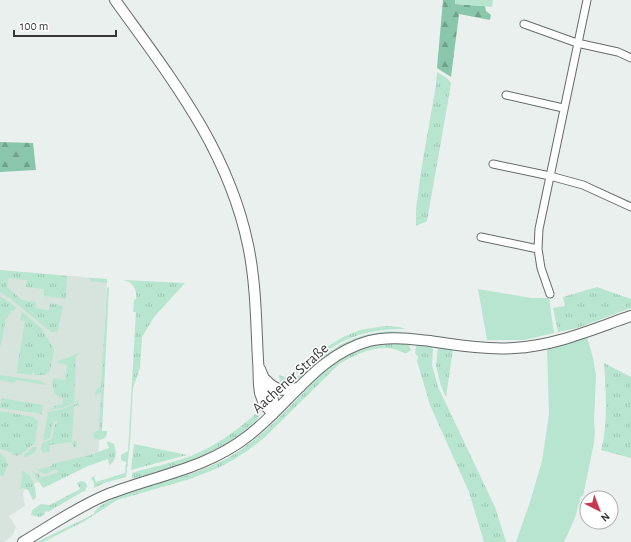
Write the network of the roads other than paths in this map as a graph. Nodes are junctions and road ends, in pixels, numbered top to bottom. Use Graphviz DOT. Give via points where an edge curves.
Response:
graph roads {
  1 [pos="115,0"];
  2 [pos="587,0"];
  3 [pos="524,24"];
  4 [pos="577,43"];
  5 [pos="631,58"];
  6 [pos="506,95"];
  7 [pos="563,108"];
  8 [pos="493,164"];
  9 [pos="550,176"];
  10 [pos="631,207"];
  11 [pos="482,237"];
  12 [pos="538,249"];
  13 [pos="550,294"];
  14 [pos="631,316"];
  15 [pos="259,367"];
  16 [pos="264,378"];
  17 [pos="300,387"];
  18 [pos="273,414"];
  19 [pos="23,542"];
  1 -- 15 [label="main road" via="176,85 203,128 234,193 249,253 254,287"];
  2 -- 4 [label="street"];
  3 -- 4 [label="street"];
  4 -- 5 [label="street" via="618,52"];
  4 -- 7 [label="street"];
  6 -- 7 [label="street"];
  7 -- 9 [label="street"];
  8 -- 9 [label="street"];
  9 -- 10 [label="street" via="583,185"];
  9 -- 12 [label="street" via="539,229"];
  11 -- 12 [label="street"];
  12 -- 13 [label="street"];
  14 -- 17 [label="main road, Aachener Straße" via="538,346 493,348 398,338 372,340 338,354"];
  15 -- 16 [label="main road"];
  15 -- 18 [label="main road" via="261,397"];
  16 -- 17 [label="main road" via="281,390"];
  16 -- 18 [label="main road" via="274,403"];
  17 -- 18 [label="main road, Aachener Straße"];
  18 -- 19 [label="main road, Aachener Straße" via="246,438 210,460 92,501"];
}
